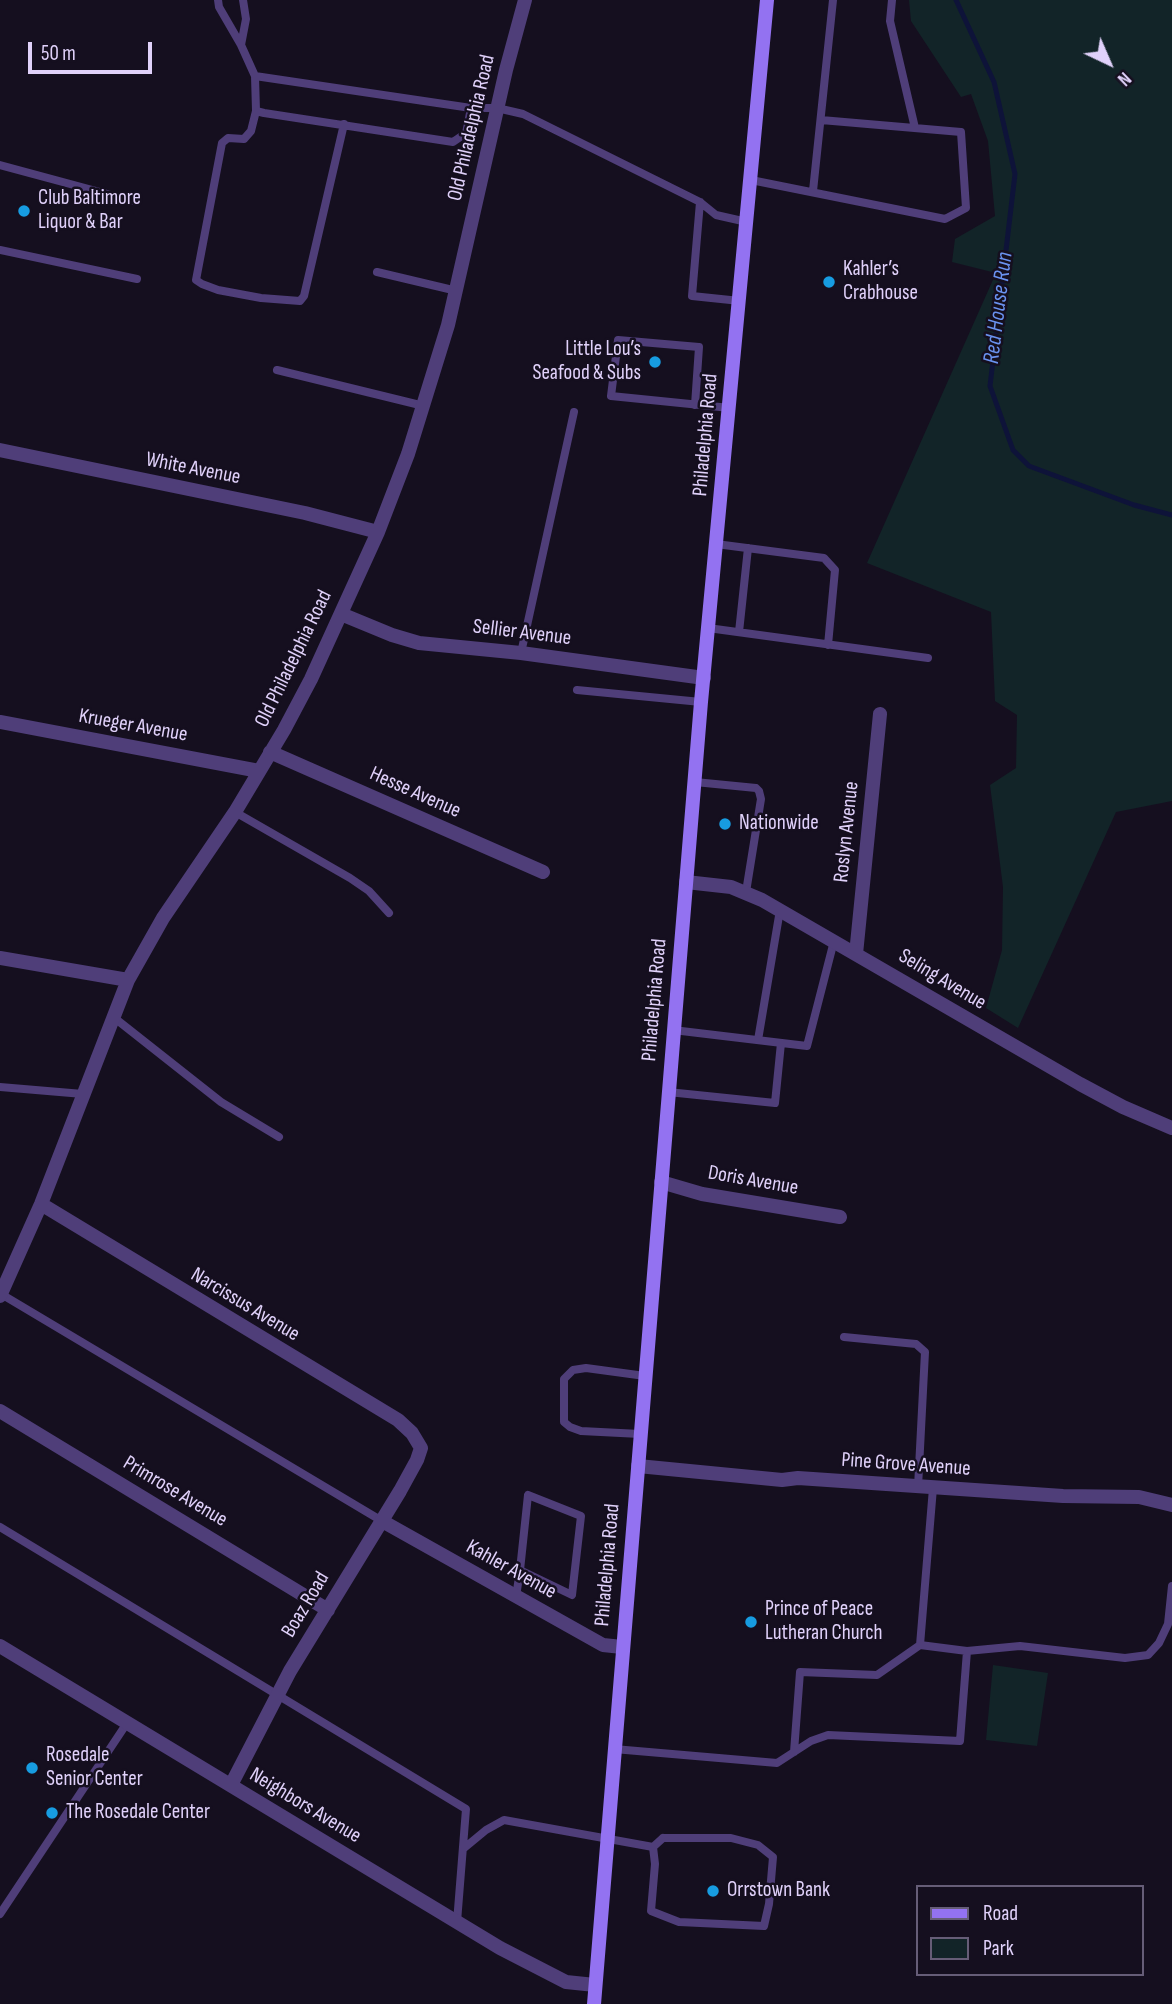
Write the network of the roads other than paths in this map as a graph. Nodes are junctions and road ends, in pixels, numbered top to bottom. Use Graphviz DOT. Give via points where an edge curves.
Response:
graph roads {
  1 [pos="218,0"];
  2 [pos="243,0"];
  3 [pos="525,0"];
  4 [pos="767,0"];
  5 [pos="833,0"];
  6 [pos="892,0"];
  7 [pos="241,45"];
  8 [pos="255,76"];
  9 [pos="471,108"];
  10 [pos="498,108"];
  11 [pos="256,110"];
  12 [pos="821,120"];
  13 [pos="344,124"];
  14 [pos="915,128"];
  15 [pos="0,165"];
  16 [pos="751,180"];
  17 [pos="813,191"];
  18 [pos="137,202"];
  19 [pos="700,202"];
  20 [pos="747,222"];
  21 [pos="0,250"];
  22 [pos="377,272"];
  23 [pos="137,279"];
  24 [pos="457,291"];
  25 [pos="740,301"];
  26 [pos="277,370"];
  27 [pos="424,405"];
  28 [pos="695,405"];
  29 [pos="730,408"];
  30 [pos="574,412"];
  31 [pos="0,450"];
  32 [pos="378,532"];
  33 [pos="716,544"];
  34 [pos="748,548"];
  35 [pos="341,614"];
  36 [pos="708,628"];
  37 [pos="739,632"];
  38 [pos="828,645"];
  39 [pos="521,653"];
  40 [pos="929,659"];
  41 [pos="704,678"];
  42 [pos="577,690"];
  43 [pos="701,702"];
  44 [pos="880,714"];
  45 [pos="0,722"];
  46 [pos="270,752"];
  47 [pos="259,771"];
  48 [pos="695,782"];
  49 [pos="234,812"];
  50 [pos="542,872"];
  51 [pos="686,882"];
  52 [pos="746,892"];
  53 [pos="780,910"];
  54 [pos="389,913"];
  55 [pos="834,941"];
  56 [pos="856,954"];
  57 [pos="0,958"];
  58 [pos="128,980"];
  59 [pos="112,1016"];
  60 [pos="673,1030"];
  61 [pos="758,1040"];
  62 [pos="781,1043"];
  63 [pos="0,1087"];
  64 [pos="668,1092"];
  65 [pos="83,1094"];
  66 [pos="1172,1128"];
  67 [pos="279,1137"];
  68 [pos="661,1182"];
  69 [pos="41,1204"];
  70 [pos="840,1217"];
  71 [pos="0,1295"];
  72 [pos="844,1337"];
  73 [pos="645,1376"];
  74 [pos="0,1411"];
  75 [pos="640,1434"];
  76 [pos="421,1448"];
  77 [pos="638,1466"];
  78 [pos="925,1488"];
  79 [pos="1172,1505"];
  80 [pos="382,1521"];
  81 [pos="0,1527"];
  82 [pos="520,1570"];
  83 [pos="1172,1586"];
  84 [pos="516,1597"];
  85 [pos="328,1609"];
  86 [pos="920,1644"];
  87 [pos="0,1646"];
  88 [pos="622,1647"];
  89 [pos="967,1651"];
  90 [pos="278,1695"];
  91 [pos="127,1723"];
  92 [pos="614,1749"];
  93 [pos="794,1752"];
  94 [pos="231,1786"];
  95 [pos="607,1837"];
  96 [pos="653,1847"];
  97 [pos="463,1849"];
  98 [pos="0,1914"];
  99 [pos="457,1922"];
  100 [pos="596,1985"];
  101 [pos="594,2004"];
  1 -- 7 [label="lane"];
  2 -- 7 [label="lane" via="246,19"];
  3 -- 10 [label="street, Old Philadelphia Road"];
  4 -- 16 [label="main road, Philadelphia Road"];
  5 -- 12 [label="lane"];
  6 -- 14 [label="lane" via="890,21"];
  7 -- 8 [label="lane"];
  8 -- 9 [label="lane"];
  8 -- 11 [label="lane"];
  9 -- 10 [label="lane"];
  9 -- 13 [label="lane" via="466,133 453,142"];
  10 -- 19 [label="lane" via="523,114"];
  10 -- 24 [label="street, Old Philadelphia Road"];
  11 -- 13 [label="lane"];
  11 -- 13 [label="lane" via="244,139 222,142 196,280 218,290 261,298 300,301 304,296"];
  12 -- 14 [label="lane"];
  12 -- 17 [label="lane"];
  14 -- 17 [label="lane" via="961,132 966,208 945,219"];
  15 -- 18 [label="lane"];
  16 -- 17 [label="lane"];
  16 -- 20 [label="main road, Philadelphia Road"];
  19 -- 20 [label="lane" via="716,215"];
  19 -- 25 [label="lane" via="692,296"];
  20 -- 25 [label="main road, Philadelphia Road"];
  21 -- 23 [label="lane"];
  22 -- 24 [label="lane"];
  24 -- 27 [label="street, Old Philadelphia Road"];
  25 -- 29 [label="main road, Philadelphia Road"];
  26 -- 27 [label="lane"];
  27 -- 32 [label="street, Old Philadelphia Road"];
  28 -- 28 [label="lane" via="611,396 618,340 699,348"];
  28 -- 29 [label="lane"];
  29 -- 33 [label="main road, Philadelphia Road"];
  30 -- 39 [label="lane"];
  31 -- 32 [label="street, White Avenue"];
  32 -- 35 [label="street, Old Philadelphia Road"];
  33 -- 34 [label="lane"];
  33 -- 36 [label="main road, Philadelphia Road"];
  34 -- 37 [label="lane"];
  34 -- 38 [label="lane" via="824,558 835,570"];
  35 -- 39 [label="street, Sellier Avenue" via="406,640"];
  35 -- 46 [label="street, Old Philadelphia Road"];
  36 -- 37 [label="lane"];
  36 -- 41 [label="main road, Philadelphia Road"];
  37 -- 38 [label="lane"];
  38 -- 40 [label="lane"];
  39 -- 41 [label="street, Sellier Avenue"];
  41 -- 43 [label="main road, Philadelphia Road"];
  42 -- 43 [label="lane"];
  43 -- 48 [label="main road, Philadelphia Road"];
  44 -- 56 [label="street, Roslyn Avenue"];
  45 -- 47 [label="street, Krueger Avenue"];
  46 -- 47 [label="street, Old Philadelphia Road"];
  46 -- 50 [label="street, Hesse Avenue"];
  47 -- 49 [label="street, Old Philadelphia Road"];
  48 -- 51 [label="main road, Philadelphia Road"];
  48 -- 52 [label="lane" via="760,791"];
  49 -- 54 [label="lane" via="350,878"];
  49 -- 58 [label="street, Old Philadelphia Road" via="180,891"];
  51 -- 52 [label="street, Seling Avenue"];
  51 -- 60 [label="main road, Philadelphia Road"];
  52 -- 53 [label="street, Seling Avenue"];
  53 -- 55 [label="street, Seling Avenue"];
  53 -- 61 [label="lane"];
  55 -- 56 [label="street, Seling Avenue"];
  55 -- 62 [label="lane" via="807,1046"];
  56 -- 66 [label="street, Seling Avenue" via="1080,1084"];
  57 -- 58 [label="street"];
  58 -- 59 [label="street, Old Philadelphia Road"];
  59 -- 65 [label="street, Old Philadelphia Road"];
  59 -- 67 [label="lane" via="220,1102"];
  60 -- 61 [label="lane"];
  60 -- 64 [label="main road, Philadelphia Road"];
  61 -- 62 [label="lane"];
  62 -- 64 [label="lane" via="775,1104"];
  63 -- 65 [label="lane"];
  64 -- 68 [label="main road, Philadelphia Road"];
  65 -- 69 [label="street, Old Philadelphia Road"];
  68 -- 70 [label="street, Doris Avenue" via="702,1194"];
  68 -- 73 [label="main road, Philadelphia Road"];
  69 -- 71 [label="street, Old Philadelphia Road"];
  69 -- 76 [label="street, Narcissus Avenue" via="398,1420"];
  71 -- 80 [label="lane"];
  72 -- 78 [label="lane" via="916,1344 925,1352"];
  73 -- 75 [label="main road, Philadelphia Road"];
  73 -- 75 [label="lane" via="586,1368 573,1370 564,1379 564,1422 570,1427"];
  74 -- 85 [label="street, Primrose Avenue"];
  75 -- 77 [label="main road, Philadelphia Road"];
  76 -- 80 [label="street, Boaz Road"];
  77 -- 78 [label="street, Pine Grove Avenue"];
  77 -- 88 [label="main road, Philadelphia Road"];
  78 -- 79 [label="street, Pine Grove Avenue" via="1139,1497"];
  78 -- 86 [label="lane"];
  80 -- 84 [label="street, Kahler Avenue"];
  80 -- 85 [label="street, Boaz Road"];
  81 -- 90 [label="lane"];
  82 -- 82 [label="lane" via="572,1595 582,1516 528,1495"];
  82 -- 84 [label="lane"];
  83 -- 89 [label="lane" via="1168,1624 1148,1655 1125,1658 1020,1646"];
  84 -- 88 [label="street, Kahler Avenue" via="603,1645"];
  85 -- 90 [label="street, Boaz Road"];
  86 -- 89 [label="lane"];
  86 -- 93 [label="lane" via="877,1675 800,1672"];
  87 -- 91 [label="street, Neighbors Avenue"];
  88 -- 92 [label="main road, Philadelphia Road"];
  89 -- 93 [label="lane" via="960,1741 828,1735"];
  90 -- 94 [label="street, Boaz Road"];
  90 -- 97 [label="lane" via="466,1809"];
  91 -- 94 [label="street, Neighbors Avenue"];
  91 -- 98 [label="lane"];
  92 -- 93 [label="lane" via="777,1763"];
  92 -- 95 [label="main road, Philadelphia Road"];
  94 -- 99 [label="street, Neighbors Avenue"];
  95 -- 96 [label="lane"];
  95 -- 97 [label="lane" via="505,1820"];
  95 -- 100 [label="main road, Philadelphia Road"];
  96 -- 96 [label="lane" via="651,1911 679,1922 764,1926 773,1857 758,1845 731,1838 663,1838"];
  97 -- 99 [label="lane"];
  99 -- 100 [label="street, Neighbors Avenue" via="542,1972 566,1982"];
  100 -- 101 [label="main road, Philadelphia Road"];
}
